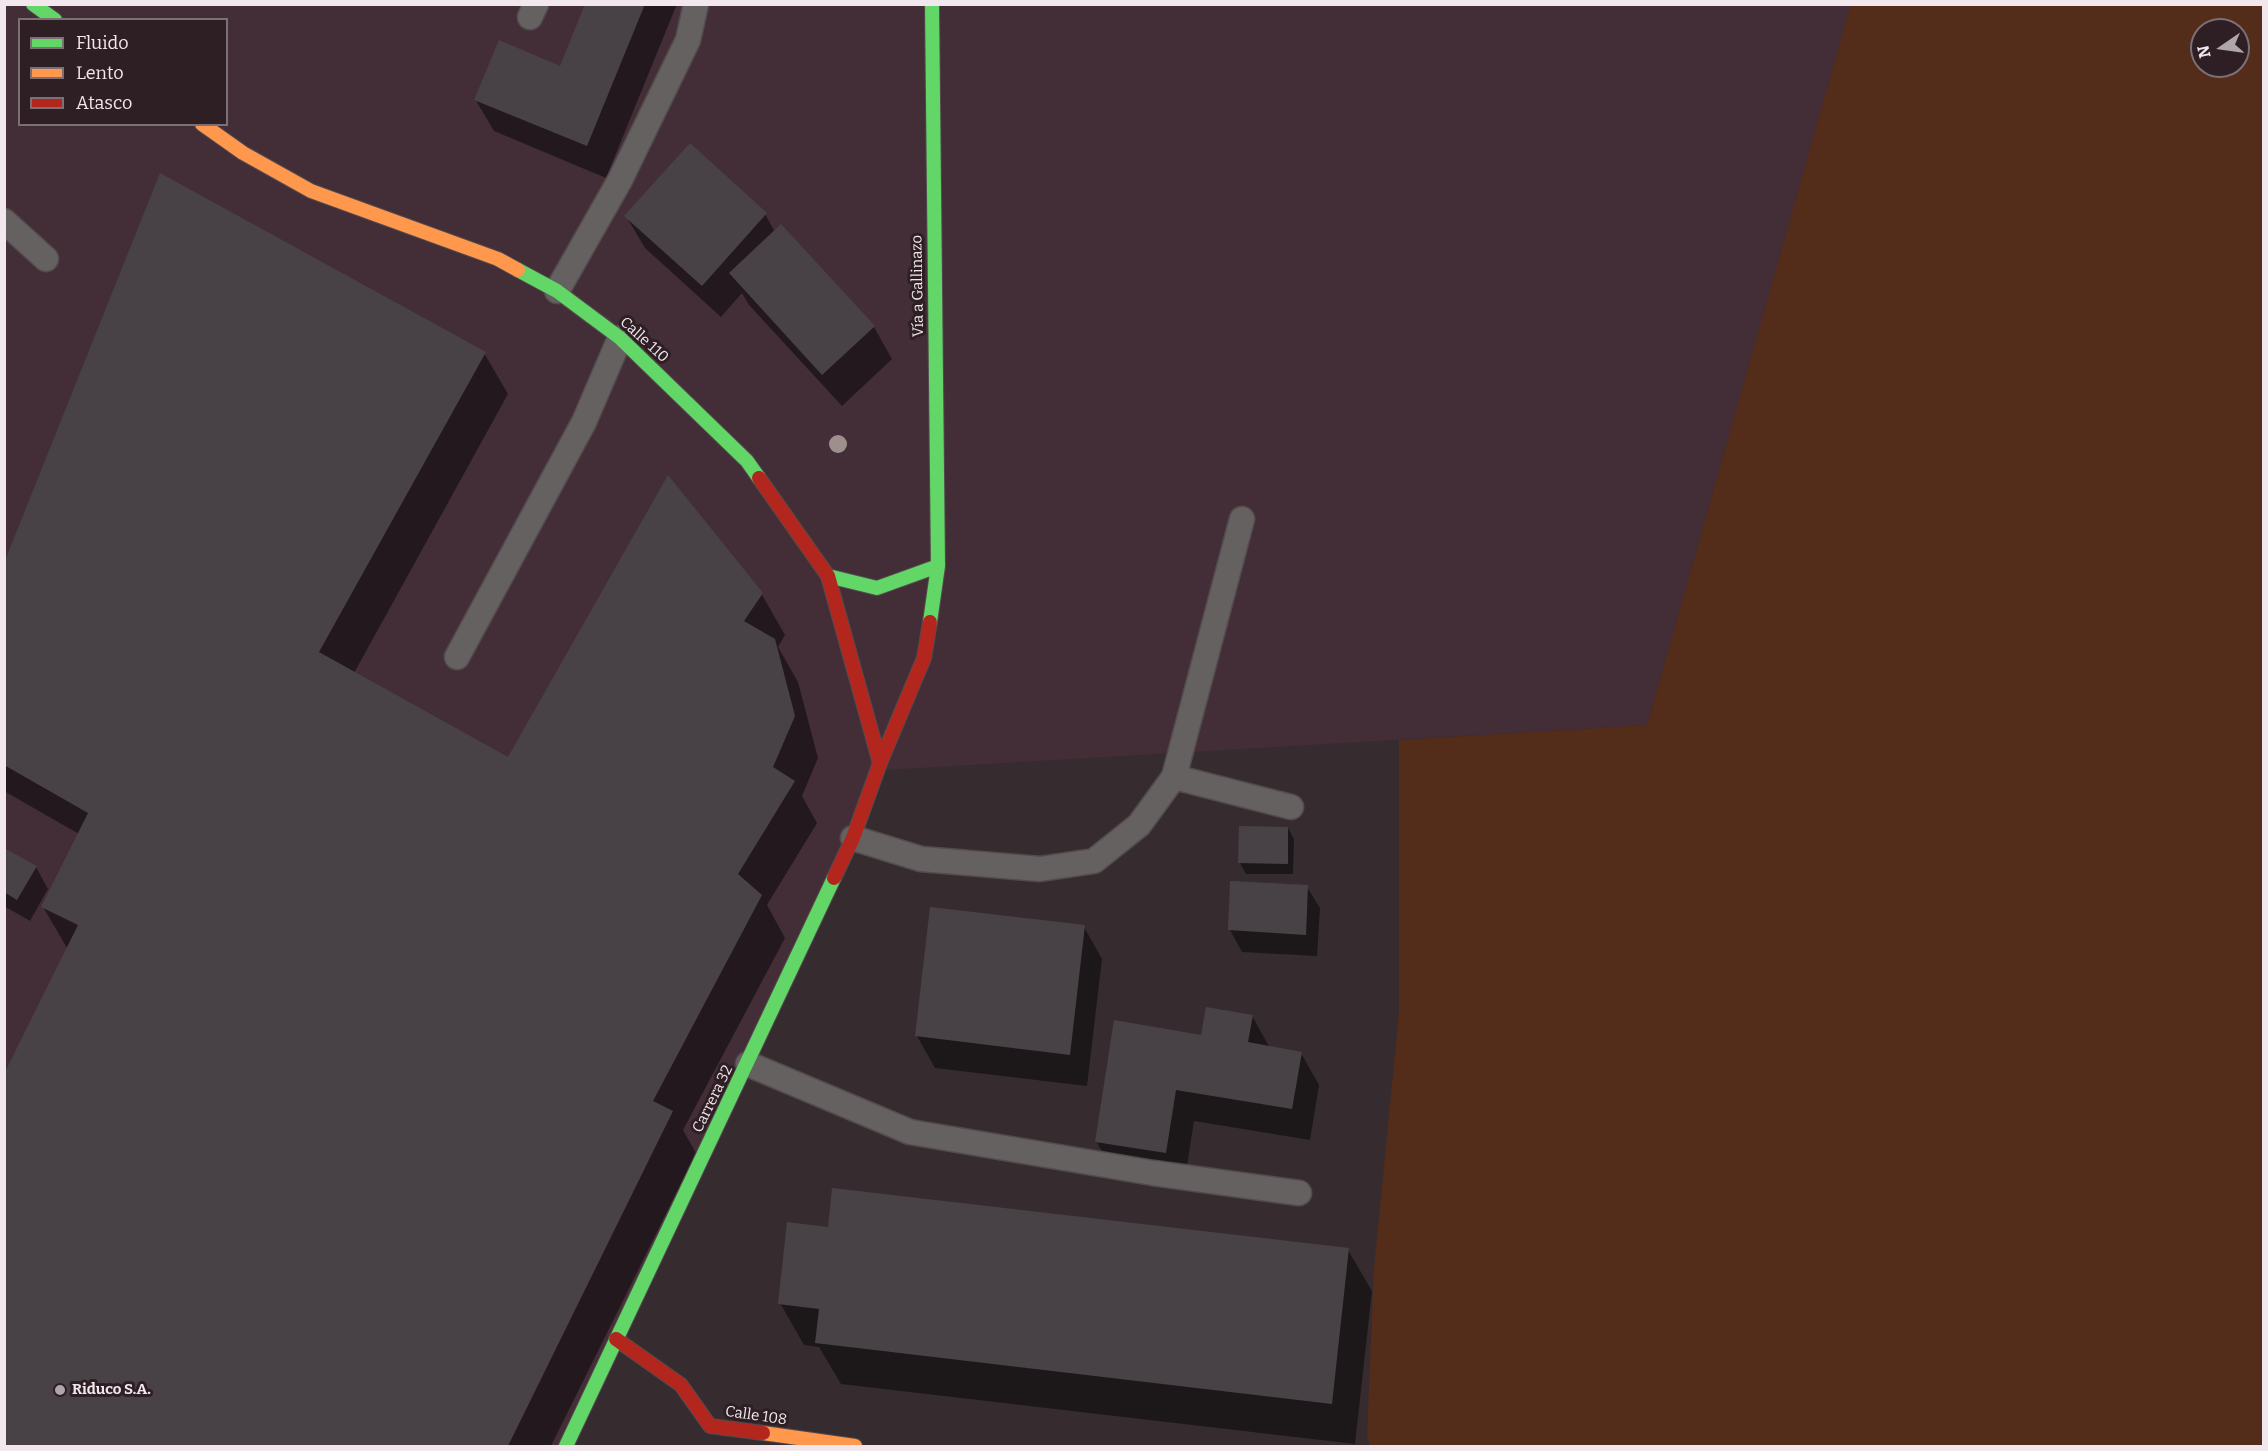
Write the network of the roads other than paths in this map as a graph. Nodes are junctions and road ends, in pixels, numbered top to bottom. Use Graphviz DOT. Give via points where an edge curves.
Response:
graph roads {
  1 [pos="33,4"];
  2 [pos="696,4"];
  3 [pos="932,4"];
  4 [pos="52,18"];
  5 [pos="205,126"];
  6 [pos="4,221"];
  7 [pos="46,259"];
  8 [pos="556,291"];
  9 [pos="620,338"];
  10 [pos="1242,519"];
  11 [pos="938,566"];
  12 [pos="828,576"];
  13 [pos="457,657"];
  14 [pos="880,763"];
  15 [pos="1174,777"];
  16 [pos="1291,807"];
  17 [pos="853,838"];
  18 [pos="748,1064"];
  19 [pos="1299,1193"];
  20 [pos="615,1339"];
  21 [pos="566,1446"];
  22 [pos="855,1446"];
  1 -- 4 [label="main road"];
  2 -- 8 [label="lane" via="688,40 620,180"];
  3 -- 11 [label="main road, Vía a Gallinazo"];
  5 -- 8 [label="main road, Calle 110" via="243,153 311,191 498,259"];
  6 -- 7 [label="lane"];
  8 -- 9 [label="main road, Calle 110"];
  9 -- 12 [label="main road, Calle 110" via="747,461"];
  9 -- 13 [label="lane" via="584,422"];
  10 -- 15 [label="lane"];
  11 -- 12 [label="main road" via="877,588"];
  11 -- 14 [label="main road, Vía a Gallinazo" via="924,658"];
  12 -- 14 [label="main road, Calle 110"];
  14 -- 17 [label="main road, Carrera 32"];
  15 -- 16 [label="lane"];
  15 -- 17 [label="lane" via="1139,825 1094,861 1040,869 931,860"];
  17 -- 18 [label="main road, Carrera 32"];
  18 -- 19 [label="lane" via="910,1132"];
  18 -- 20 [label="main road, Carrera 32"];
  20 -- 21 [label="main road, Carrera 32"];
  20 -- 22 [label="main road, Calle 108" via="681,1385 710,1426"];
}
